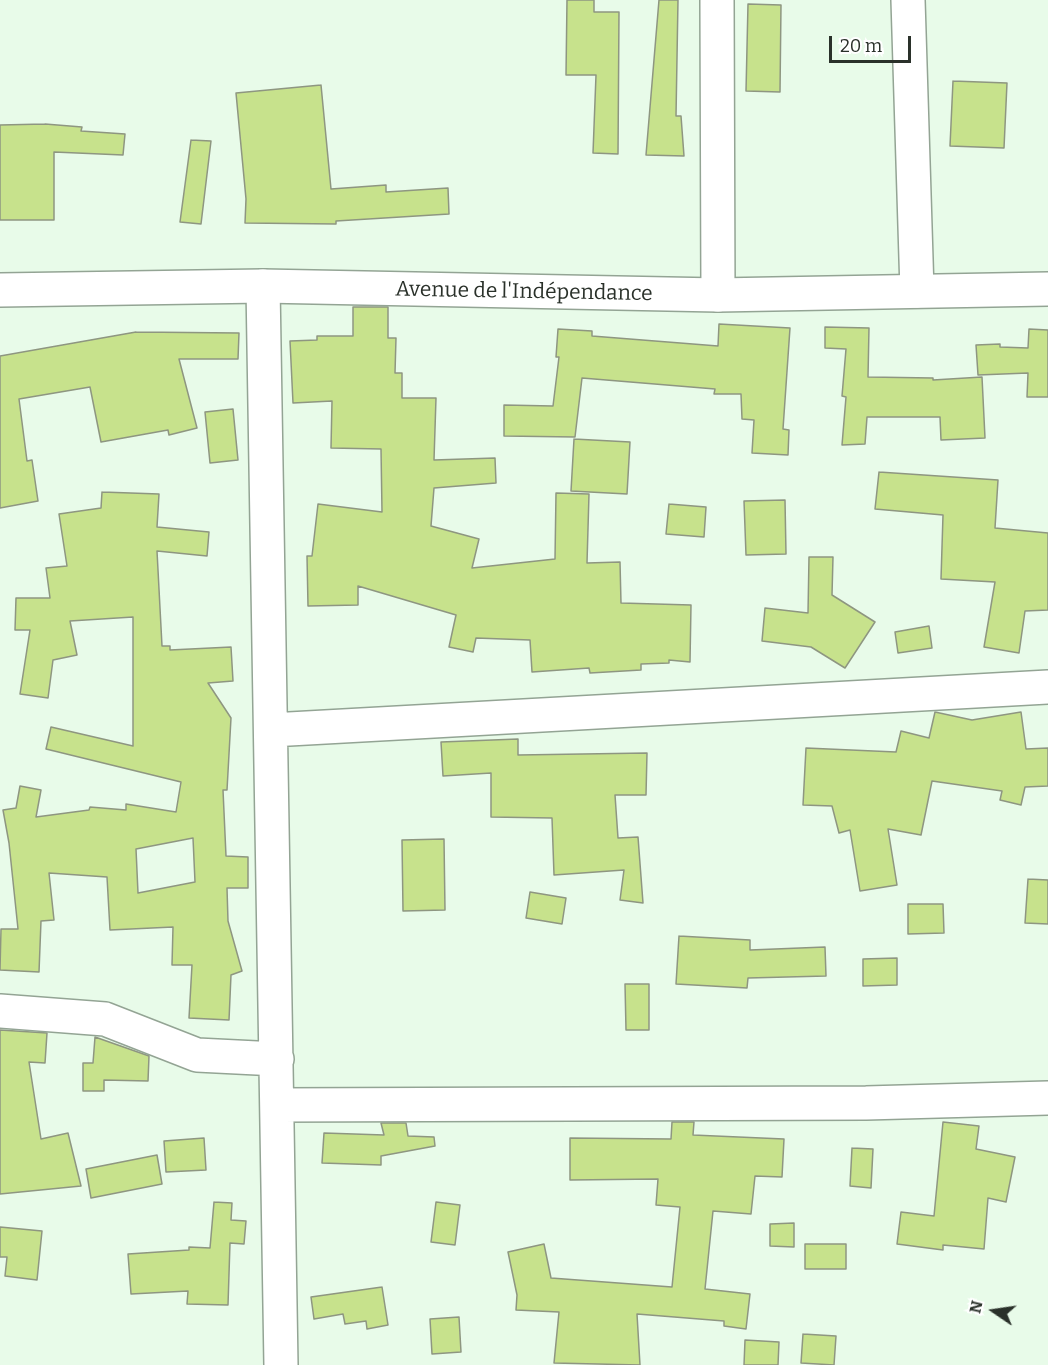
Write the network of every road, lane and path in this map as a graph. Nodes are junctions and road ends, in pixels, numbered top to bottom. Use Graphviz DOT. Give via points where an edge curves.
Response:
graph roads {
  1 [pos="717,0"];
  2 [pos="908,0"];
  3 [pos="263,286"];
  4 [pos="0,290"];
  5 [pos="1048,290"];
  6 [pos="917,291"];
  7 [pos="718,296"];
  8 [pos="1048,687"];
  9 [pos="271,730"];
  10 [pos="0,1011"];
  11 [pos="278,1059"];
  12 [pos="1048,1098"];
  13 [pos="278,1105"];
  14 [pos="281,1365"];
  1 -- 7 [label="street"];
  2 -- 6 [label="street"];
  3 -- 4 [label="street, Avenue de l'Indépendance"];
  3 -- 7 [label="street, Avenue de l'Indépendance"];
  3 -- 9 [label="street"];
  5 -- 6 [label="street, Avenue de l'Indépendance"];
  6 -- 7 [label="street, Avenue de l'Indépendance"];
  8 -- 9 [label="street"];
  9 -- 11 [label="street"];
  10 -- 11 [label="street" via="105,1019 197,1055"];
  11 -- 13 [label="street"];
  12 -- 13 [label="street" via="866,1103"];
  13 -- 14 [label="street"];
}
